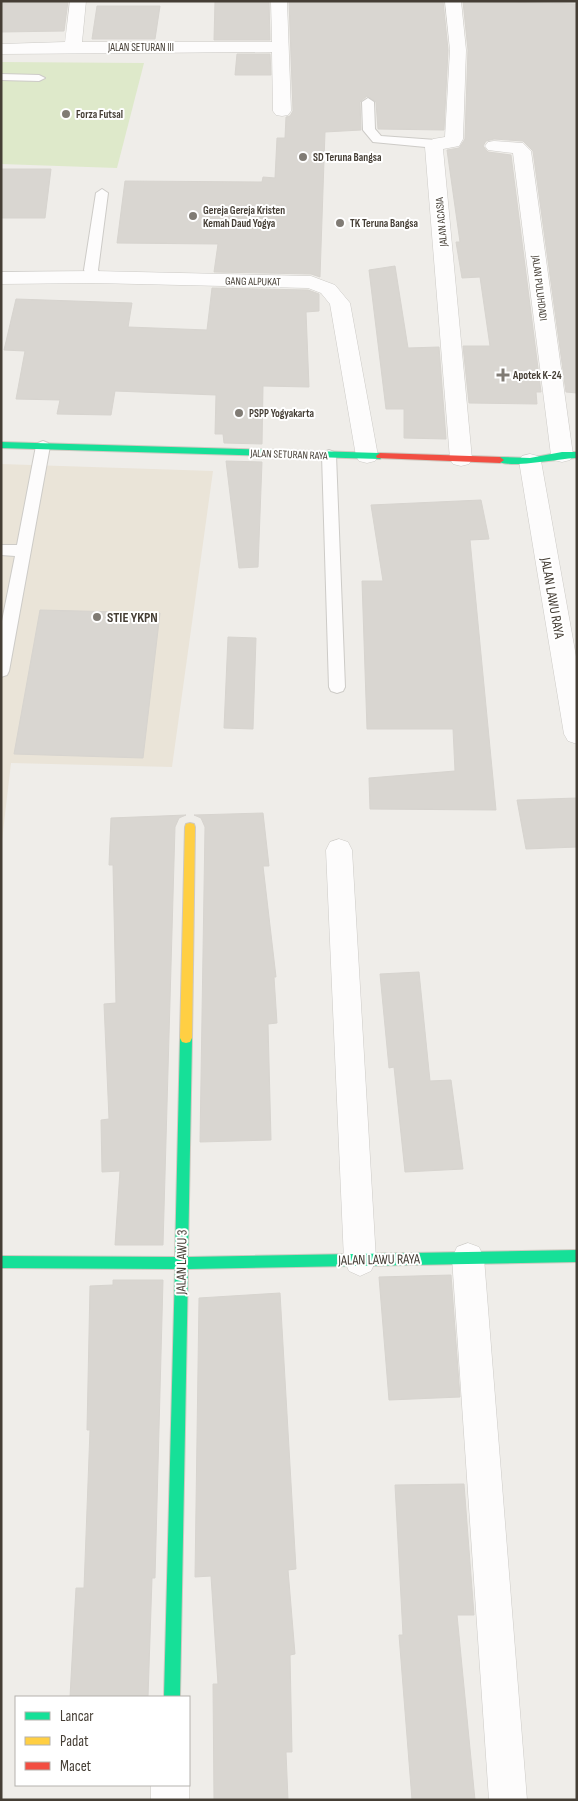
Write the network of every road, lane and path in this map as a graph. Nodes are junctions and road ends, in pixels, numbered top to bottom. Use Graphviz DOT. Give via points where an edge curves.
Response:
graph roads {
  1 [pos="78,1"];
  2 [pos="279,1"];
  3 [pos="453,1"];
  4 [pos="74,47"];
  5 [pos="281,47"];
  6 [pos="1,49"];
  7 [pos="1,78"];
  8 [pos="38,78"];
  9 [pos="368,102"];
  10 [pos="282,111"];
  11 [pos="436,144"];
  12 [pos="494,146"];
  13 [pos="102,193"];
  14 [pos="1,278"];
  15 [pos="94,278"];
  16 [pos="1,445"];
  17 [pos="43,446"];
  18 [pos="329,455"];
  19 [pos="569,455"];
  20 [pos="367,456"];
  21 [pos="462,459"];
  22 [pos="530,462"];
  23 [pos="1,550"];
  24 [pos="23,551"];
  25 [pos="1,671"];
  26 [pos="336,687"];
  27 [pos="577,734"];
  28 [pos="190,827"];
  29 [pos="339,850"];
  30 [pos="577,1256"];
  31 [pos="468,1258"];
  32 [pos="360,1260"];
  33 [pos="1,1262"];
  34 [pos="181,1263"];
  35 [pos="172,1696"];
  36 [pos="170,1786"];
  37 [pos="170,1800"];
  38 [pos="508,1800"];
  1 -- 4 [label="street"];
  2 -- 5 [label="street"];
  3 -- 11 [label="street" via="457,40 454,139 453,142"];
  4 -- 5 [label="street, JALAN SETURAN III"];
  4 -- 6 [label="street, JALAN SETURAN III"];
  5 -- 10 [label="street"];
  7 -- 8 [label="lane"];
  9 -- 11 [label="lane" via="369,130 377,139"];
  11 -- 21 [label="street, JALAN ACASIA"];
  12 -- 19 [label="street, JALAN PULUHDADI" via="517,147 522,151"];
  13 -- 15 [label="lane" via="91,270"];
  14 -- 15 [label="street, GANG ALPUKAT"];
  15 -- 20 [label="street, GANG ALPUKAT" via="311,282 328,289 340,303"];
  16 -- 17 [label="street, JALAN SETURAN RAYA"];
  17 -- 18 [label="street, JALAN SETURAN RAYA"];
  17 -- 24 [label="lane"];
  18 -- 20 [label="street, JALAN SETURAN RAYA"];
  18 -- 26 [label="lane"];
  19 -- 22 [label="street, JALAN SETURAN RAYA"];
  20 -- 21 [label="street, JALAN SETURAN RAYA"];
  21 -- 22 [label="street, JALAN SETURAN RAYA"];
  22 -- 27 [label="street, JALAN LAWU RAYA"];
  23 -- 24 [label="lane"];
  24 -- 25 [label="lane"];
  28 -- 34 [label="street, JALAN LAWU 3"];
  29 -- 32 [label="street"];
  30 -- 31 [label="street, JALAN LAWU RAYA"];
  31 -- 32 [label="street, JALAN LAWU RAYA"];
  31 -- 38 [label="street"];
  32 -- 34 [label="street, JALAN LAWU RAYA"];
  33 -- 34 [label="street, JALAN LAWU RAYA"];
  34 -- 35 [label="street, JALAN LAWU 3"];
  36 -- 37 [label="street"];
}
